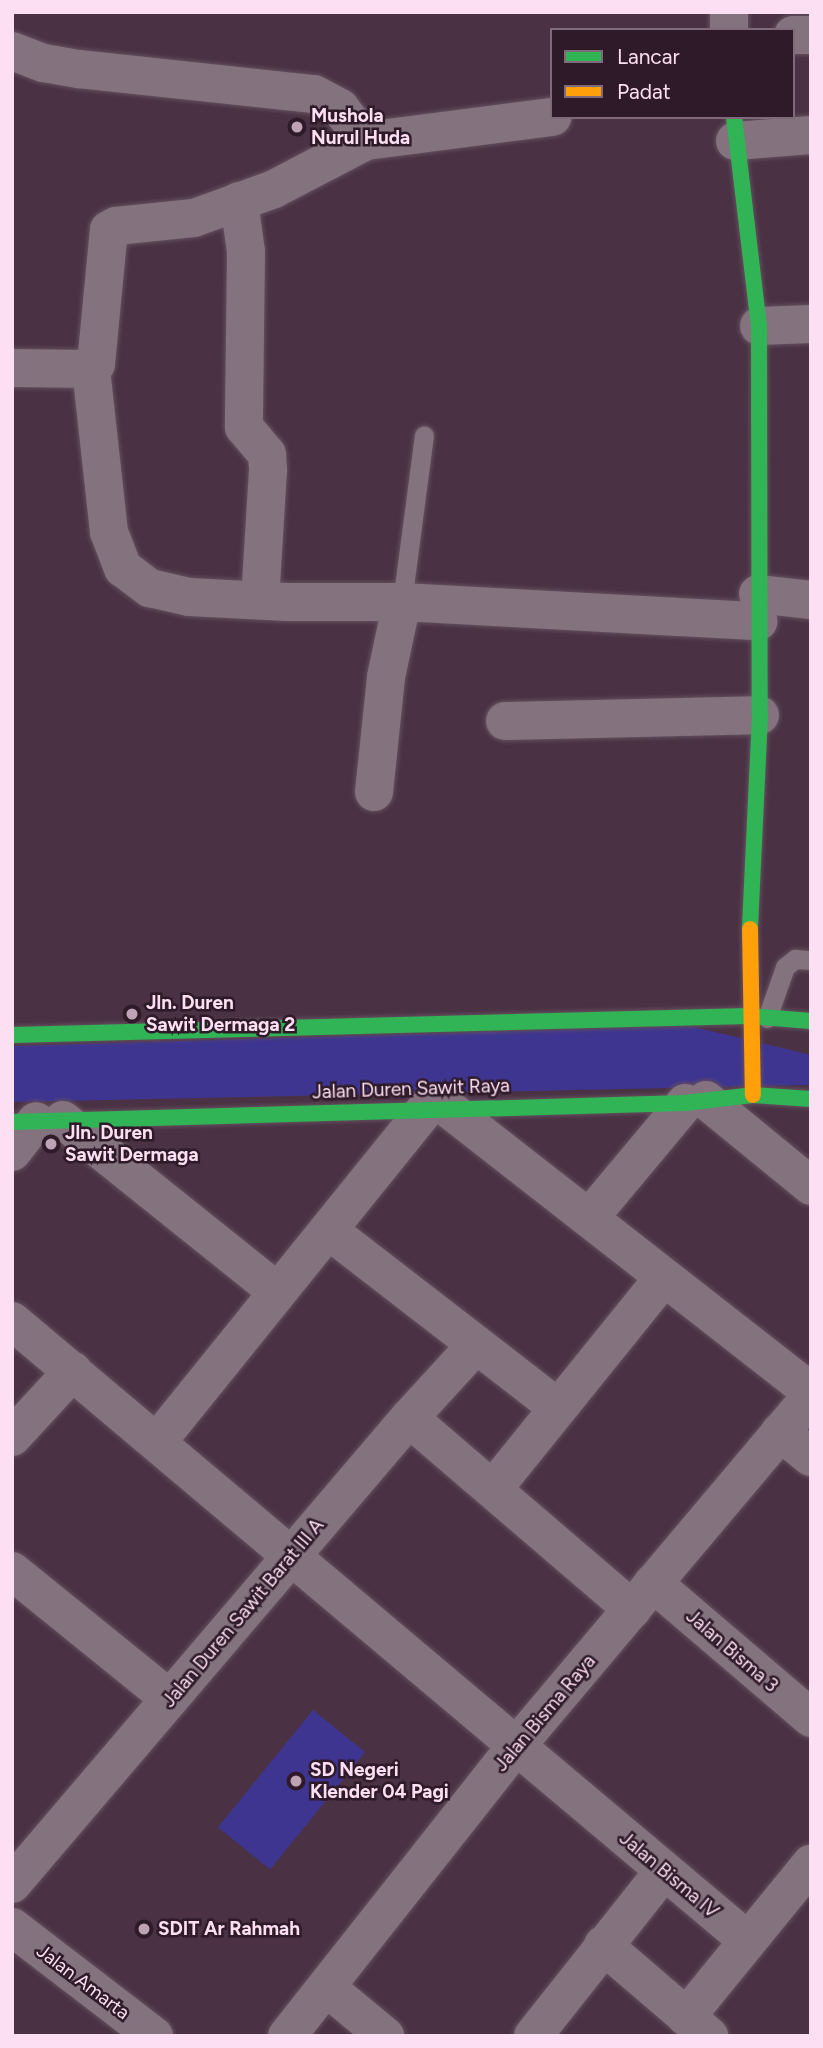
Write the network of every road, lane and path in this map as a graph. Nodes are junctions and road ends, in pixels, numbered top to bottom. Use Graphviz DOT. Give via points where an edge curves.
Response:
graph roads {
  1 [pos="12,51"];
  2 [pos="550,117"];
  3 [pos="734,129"];
  4 [pos="811,135"];
  5 [pos="366,141"];
  6 [pos="239,201"];
  7 [pos="811,324"];
  8 [pos="758,326"];
  9 [pos="12,368"];
  10 [pos="91,369"];
  11 [pos="424,435"];
  12 [pos="260,600"];
  13 [pos="811,600"];
  14 [pos="402,602"];
  15 [pos="758,608"];
  16 [pos="760,715"];
  17 [pos="505,721"];
  18 [pos="374,792"];
  19 [pos="811,960"];
  20 [pos="758,1017"];
  21 [pos="811,1021"];
  22 [pos="12,1035"];
  23 [pos="753,1095"];
  24 [pos="811,1099"];
  25 [pos="695,1102"];
  26 [pos="437,1110"];
  27 [pos="37,1121"];
  28 [pos="12,1152"];
  29 [pos="811,1186"];
  30 [pos="589,1218"];
  31 [pos="328,1230"];
  32 [pos="664,1277"];
  33 [pos="278,1292"];
  34 [pos="12,1321"];
  35 [pos="476,1345"];
  36 [pos="73,1371"];
  37 [pos="811,1394"];
  38 [pos="558,1408"];
  39 [pos="409,1418"];
  40 [pos="780,1432"];
  41 [pos="12,1437"];
  42 [pos="157,1442"];
  43 [pos="811,1457"];
  44 [pos="493,1489"];
  45 [pos="293,1555"];
  46 [pos="17,1585"];
  47 [pos="642,1596"];
  48 [pos="170,1699"];
  49 [pos="811,1718"];
  50 [pos="518,1744"];
  51 [pos="811,1864"];
  52 [pos="664,1871"];
  53 [pos="12,1884"];
  54 [pos="12,1927"];
  55 [pos="746,1939"];
  56 [pos="603,1945"];
  57 [pos="326,1987"];
  58 [pos="697,2026"];
  59 [pos="149,2034"];
  60 [pos="287,2036"];
  61 [pos="385,2036"];
  62 [pos="533,2036"];
  1 -- 5 [label="street" via="79,69 314,94 340,108"];
  2 -- 5 [label="street"];
  3 -- 4 [label="street"];
  3 -- 8 [label="street"];
  5 -- 6 [label="street" via="274,189"];
  6 -- 10 [label="street" via="194,218 125,223 109,230 96,364"];
  6 -- 12 [label="street" via="246,252 244,426 267,454 268,470"];
  7 -- 8 [label="street"];
  8 -- 15 [label="street"];
  9 -- 10 [label="street"];
  10 -- 12 [label="street" via="109,532 123,568 150,588"];
  11 -- 14 [label="lane"];
  12 -- 14 [label="street"];
  13 -- 15 [label="street"];
  14 -- 15 [label="street"];
  14 -- 18 [label="street" via="386,677"];
  15 -- 16 [label="street"];
  16 -- 17 [label="street"];
  16 -- 20 [label="street"];
  19 -- 20 [label="lane" via="795,959 785,967"];
  20 -- 21 [label="street"];
  20 -- 22 [label="street"];
  20 -- 23 [label="street"];
  23 -- 24 [label="street, Jalan Duren Sawit Raya"];
  23 -- 25 [label="street, Jalan Duren Sawit Raya"];
  25 -- 26 [label="street, Jalan Duren Sawit Raya"];
  25 -- 29 [label="street"];
  25 -- 30 [label="street"];
  26 -- 27 [label="street, Jalan Duren Sawit Raya"];
  26 -- 30 [label="street"];
  26 -- 31 [label="street"];
  27 -- 28 [label="street"];
  27 -- 33 [label="street"];
  30 -- 32 [label="street"];
  31 -- 33 [label="street"];
  31 -- 35 [label="street"];
  32 -- 37 [label="street"];
  32 -- 38 [label="street"];
  33 -- 42 [label="street"];
  34 -- 36 [label="street, Jalan Bisma IV"];
  35 -- 38 [label="street"];
  35 -- 39 [label="street, Jalan Duren Sawit Barat III A"];
  36 -- 41 [label="street"];
  36 -- 42 [label="street, Jalan Bisma IV"];
  37 -- 40 [label="street, Jalan Bisma Raya"];
  38 -- 44 [label="street"];
  39 -- 44 [label="street, Jalan Bisma 3"];
  39 -- 45 [label="street, Jalan Duren Sawit Barat III A"];
  40 -- 43 [label="street"];
  40 -- 47 [label="street, Jalan Bisma Raya"];
  42 -- 45 [label="street, Jalan Bisma IV"];
  44 -- 47 [label="street, Jalan Bisma 3"];
  45 -- 48 [label="street, Jalan Duren Sawit Barat III A"];
  45 -- 50 [label="street, Jalan Bisma IV"];
  46 -- 48 [label="street"];
  47 -- 49 [label="street, Jalan Bisma 3"];
  47 -- 50 [label="street, Jalan Bisma Raya"];
  48 -- 53 [label="street, Jalan Duren Sawit Barat III A"];
  50 -- 52 [label="street, Jalan Bisma IV"];
  50 -- 57 [label="street, Jalan Bisma Raya"];
  51 -- 55 [label="street"];
  52 -- 55 [label="street, Jalan Bisma IV"];
  52 -- 56 [label="street"];
  54 -- 59 [label="street, Jalan Amarta"];
  55 -- 58 [label="street"];
  56 -- 58 [label="street"];
  56 -- 62 [label="street"];
  57 -- 60 [label="street, Jalan Bisma Raya"];
  57 -- 61 [label="street"];
}
